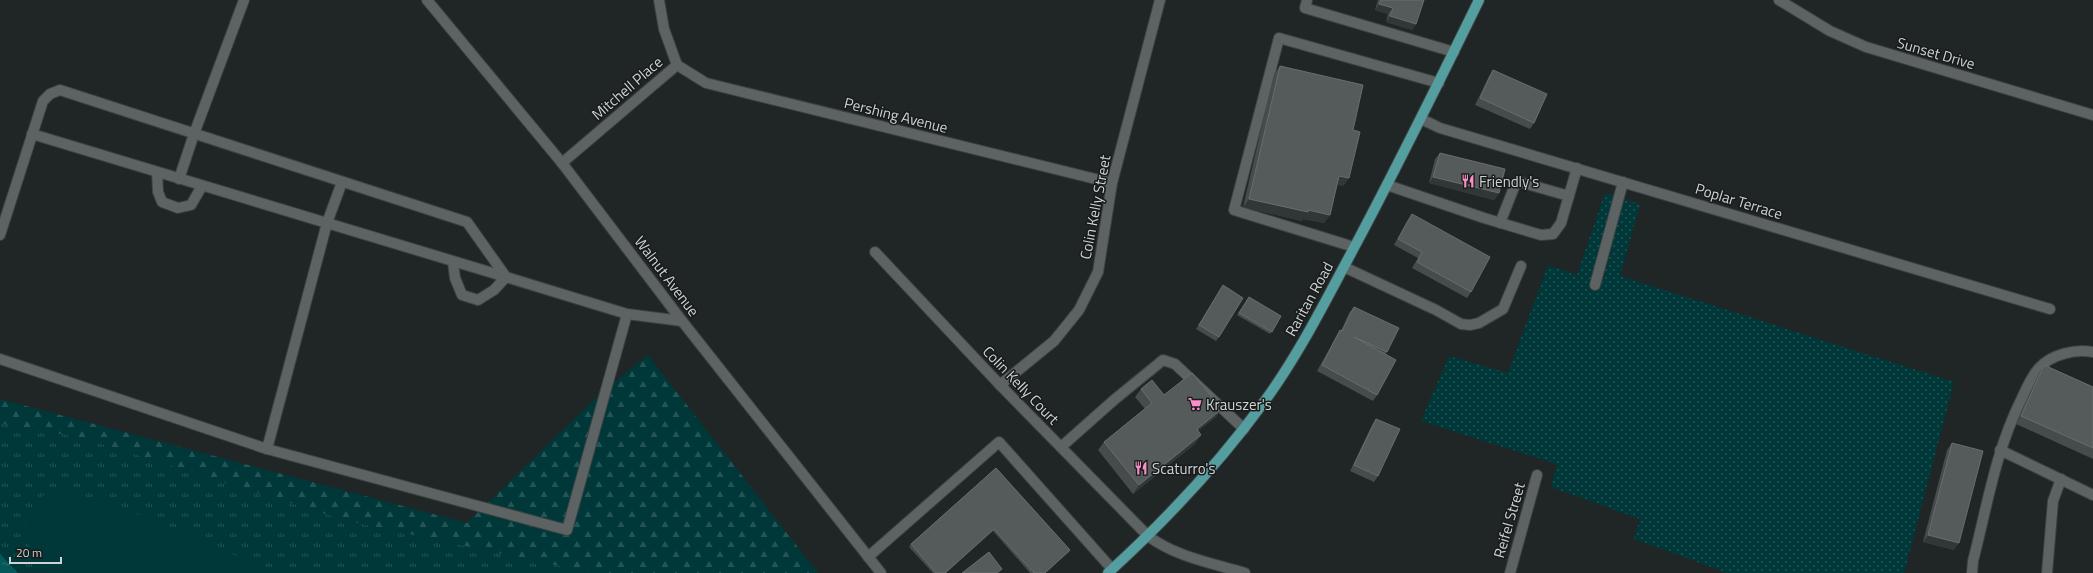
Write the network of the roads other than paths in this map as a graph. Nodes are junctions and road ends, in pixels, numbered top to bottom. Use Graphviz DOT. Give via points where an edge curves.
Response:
graph roads {
  1 [pos="244,0"];
  2 [pos="427,0"];
  3 [pos="659,0"];
  4 [pos="1160,0"];
  5 [pos="1307,0"];
  6 [pos="1479,0"];
  7 [pos="1779,0"];
  8 [pos="1454,52"];
  9 [pos="677,65"];
  10 [pos="1439,83"];
  11 [pos="2093,115"];
  12 [pos="1421,119"];
  13 [pos="32,134"];
  14 [pos="194,134"];
  15 [pos="562,163"];
  16 [pos="1578,168"];
  17 [pos="157,172"];
  18 [pos="179,179"];
  19 [pos="342,182"];
  20 [pos="1623,182"];
  21 [pos="1112,183"];
  22 [pos="1387,185"];
  23 [pos="202,186"];
  24 [pos="1569,196"];
  25 [pos="1500,223"];
  26 [pos="327,224"];
  27 [pos="0,235"];
  28 [pos="1354,247"];
  29 [pos="875,252"];
  30 [pos="453,262"];
  31 [pos="1521,266"];
  32 [pos="1344,267"];
  33 [pos="506,277"];
  34 [pos="1595,285"];
  35 [pos="2050,309"];
  36 [pos="627,314"];
  37 [pos="682,321"];
  38 [pos="2093,352"];
  39 [pos="0,359"];
  40 [pos="1000,385"];
  41 [pos="1244,429"];
  42 [pos="1060,447"];
  43 [pos="267,449"];
  44 [pos="2000,450"];
  45 [pos="1537,475"];
  46 [pos="2061,479"];
  47 [pos="2093,495"];
  48 [pos="1148,536"];
  49 [pos="868,557"];
  50 [pos="1110,571"];
  51 [pos="881,573"];
  52 [pos="1244,573"];
  53 [pos="1510,573"];
  54 [pos="1972,573"];
  55 [pos="2047,573"];
  1 -- 14 [label="street"];
  2 -- 15 [label="street, Walnut Avenue"];
  3 -- 9 [label="street, Mitchell Place" via="664,29"];
  4 -- 21 [label="street, Colin Kelly Street"];
  5 -- 8 [label="street" via="1305,8"];
  6 -- 8 [label="main road, Raritan Road"];
  7 -- 11 [label="street, Sunset Drive" via="1830,31 1866,47"];
  8 -- 10 [label="main road, Raritan Road"];
  9 -- 15 [label="street, Mitchell Place"];
  9 -- 21 [label="street, Pershing Avenue" via="706,83"];
  10 -- 12 [label="main road, Raritan Road"];
  10 -- 28 [label="street" via="1279,38 1234,210"];
  12 -- 16 [label="street, Poplar Terrace" via="1440,128"];
  12 -- 22 [label="main road, Raritan Road"];
  13 -- 14 [label="street" via="43,101 50,94 60,90"];
  13 -- 17 [label="street"];
  13 -- 27 [label="street"];
  14 -- 18 [label="street"];
  14 -- 19 [label="street"];
  15 -- 37 [label="street, Walnut Avenue"];
  16 -- 20 [label="street, Poplar Terrace"];
  16 -- 24 [label="street"];
  17 -- 18 [label="street"];
  17 -- 23 [label="street" via="158,192 162,202 178,208 191,205"];
  18 -- 23 [label="street"];
  19 -- 26 [label="street"];
  19 -- 33 [label="street" via="467,222"];
  20 -- 34 [label="street"];
  20 -- 35 [label="street, Poplar Terrace"];
  21 -- 40 [label="street, Colin Kelly Street" via="1098,272 1079,310 1054,341"];
  22 -- 25 [label="street"];
  22 -- 28 [label="main road, Raritan Road"];
  23 -- 26 [label="street"];
  24 -- 25 [label="street" via="1561,224 1553,234 1541,235"];
  24 -- 25 [label="street" via="1520,182 1515,185"];
  26 -- 30 [label="street"];
  26 -- 43 [label="street"];
  28 -- 32 [label="main road, Raritan Road"];
  29 -- 40 [label="street, Colin Kelly Court"];
  30 -- 33 [label="street"];
  30 -- 33 [label="street" via="455,278 462,295 478,300 494,290"];
  31 -- 32 [label="street" via="1503,309 1490,318 1470,325 1461,324"];
  32 -- 41 [label="main road, Raritan Road" via="1284,372"];
  33 -- 36 [label="street"];
  36 -- 37 [label="street"];
  36 -- 43 [label="street" via="567,530"];
  37 -- 49 [label="street, Walnut Avenue"];
  38 -- 44 [label="street" via="2068,353 2047,361 2040,367 2011,420"];
  39 -- 43 [label="street"];
  40 -- 42 [label="street, Colin Kelly Court"];
  41 -- 42 [label="street" via="1175,364 1163,360"];
  41 -- 48 [label="main road, Raritan Road"];
  42 -- 48 [label="street, Colin Kelly Court"];
  44 -- 46 [label="street"];
  44 -- 54 [label="street"];
  45 -- 53 [label="street, Reifel Street"];
  46 -- 47 [label="street"];
  46 -- 55 [label="street" via="2053,501"];
  48 -- 50 [label="main road, Raritan Road"];
  48 -- 52 [label="street, Colin Kelly Court" via="1167,549"];
  49 -- 50 [label="street" via="999,442"];
  49 -- 51 [label="street, Walnut Avenue"];
}
